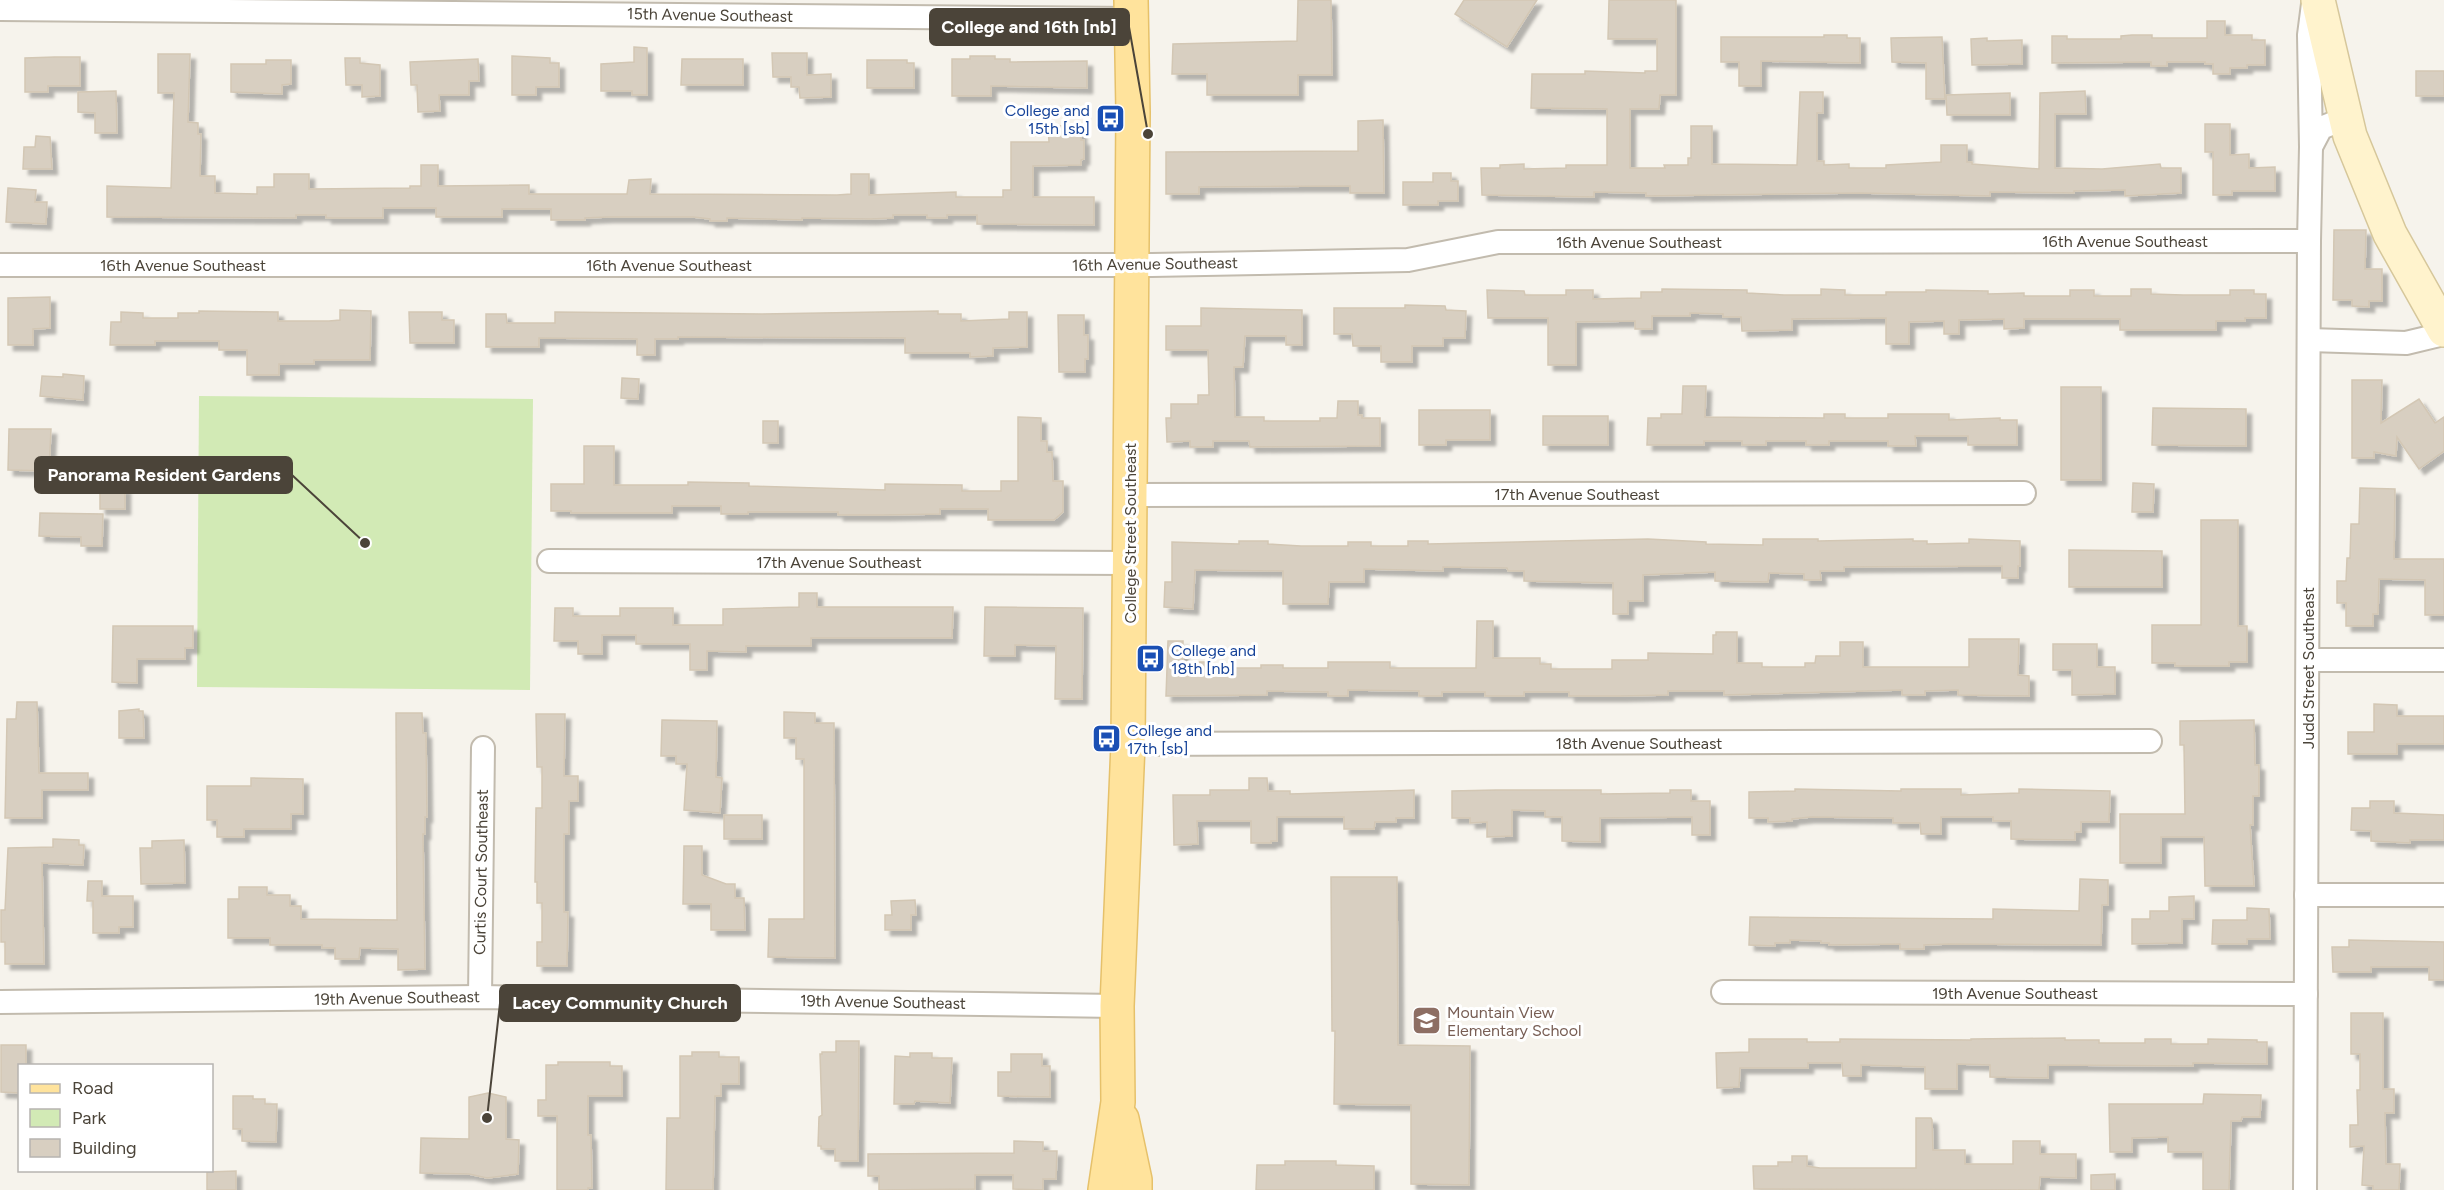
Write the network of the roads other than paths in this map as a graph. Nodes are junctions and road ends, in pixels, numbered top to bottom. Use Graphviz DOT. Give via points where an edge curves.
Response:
graph roads {
  1 [pos="2316,0"];
  2 [pos="0,9"];
  3 [pos="1131,10"];
  4 [pos="2346,118"];
  5 [pos="2311,147"];
  6 [pos="2309,241"];
  7 [pos="0,265"];
  8 [pos="1130,265"];
  9 [pos="2444,332"];
  10 [pos="2309,340"];
  11 [pos="2024,493"];
  12 [pos="1130,495"];
  13 [pos="549,561"];
  14 [pos="1130,563"];
  15 [pos="2308,660"];
  16 [pos="2444,660"];
  17 [pos="2150,741"];
  18 [pos="1128,744"];
  19 [pos="483,748"];
  20 [pos="2306,895"];
  21 [pos="2444,895"];
  22 [pos="1723,992"];
  23 [pos="2306,994"];
  24 [pos="480,997"];
  25 [pos="0,1002"];
  26 [pos="1117,1006"];
  27 [pos="1118,1102"];
  28 [pos="1105,1190"];
  29 [pos="1135,1190"];
  30 [pos="2305,1190"];
  1 -- 4 [label="main road"];
  1 -- 5 [label="street, Judd Street Southeast" via="2309,35"];
  2 -- 3 [label="street, 15th Avenue Southeast"];
  3 -- 8 [label="main road, College Street Southeast"];
  4 -- 5 [label="street" via="2321,128"];
  4 -- 9 [label="main road" via="2390,234"];
  5 -- 6 [label="street, Judd Street Southeast"];
  6 -- 8 [label="street, 16th Avenue Southeast" via="1498,242 1408,260"];
  6 -- 10 [label="street, Judd Street Southeast"];
  7 -- 8 [label="street, 16th Avenue Southeast"];
  8 -- 12 [label="main road, College Street Southeast"];
  9 -- 10 [label="street" via="2406,343"];
  10 -- 15 [label="street, Judd Street Southeast"];
  11 -- 12 [label="street, 17th Avenue Southeast"];
  12 -- 14 [label="main road, College Street Southeast"];
  13 -- 14 [label="street, 17th Avenue Southeast"];
  14 -- 18 [label="main road, College Street Southeast"];
  15 -- 16 [label="street"];
  15 -- 20 [label="street, Judd Street Southeast"];
  17 -- 18 [label="street, 18th Avenue Southeast"];
  18 -- 26 [label="main road, College Street Southeast"];
  19 -- 24 [label="street, Curtis Court Southeast"];
  20 -- 21 [label="street"];
  20 -- 23 [label="street, Judd Street Southeast"];
  22 -- 23 [label="street, 19th Avenue Southeast"];
  23 -- 30 [label="street, Judd Street Southeast"];
  24 -- 25 [label="street, 19th Avenue Southeast"];
  24 -- 26 [label="street, 19th Avenue Southeast"];
  26 -- 27 [label="main road, College Street Southeast"];
  27 -- 28 [label="main road, College Street Southeast"];
  27 -- 29 [label="main road, College Street Southeast"];
}
